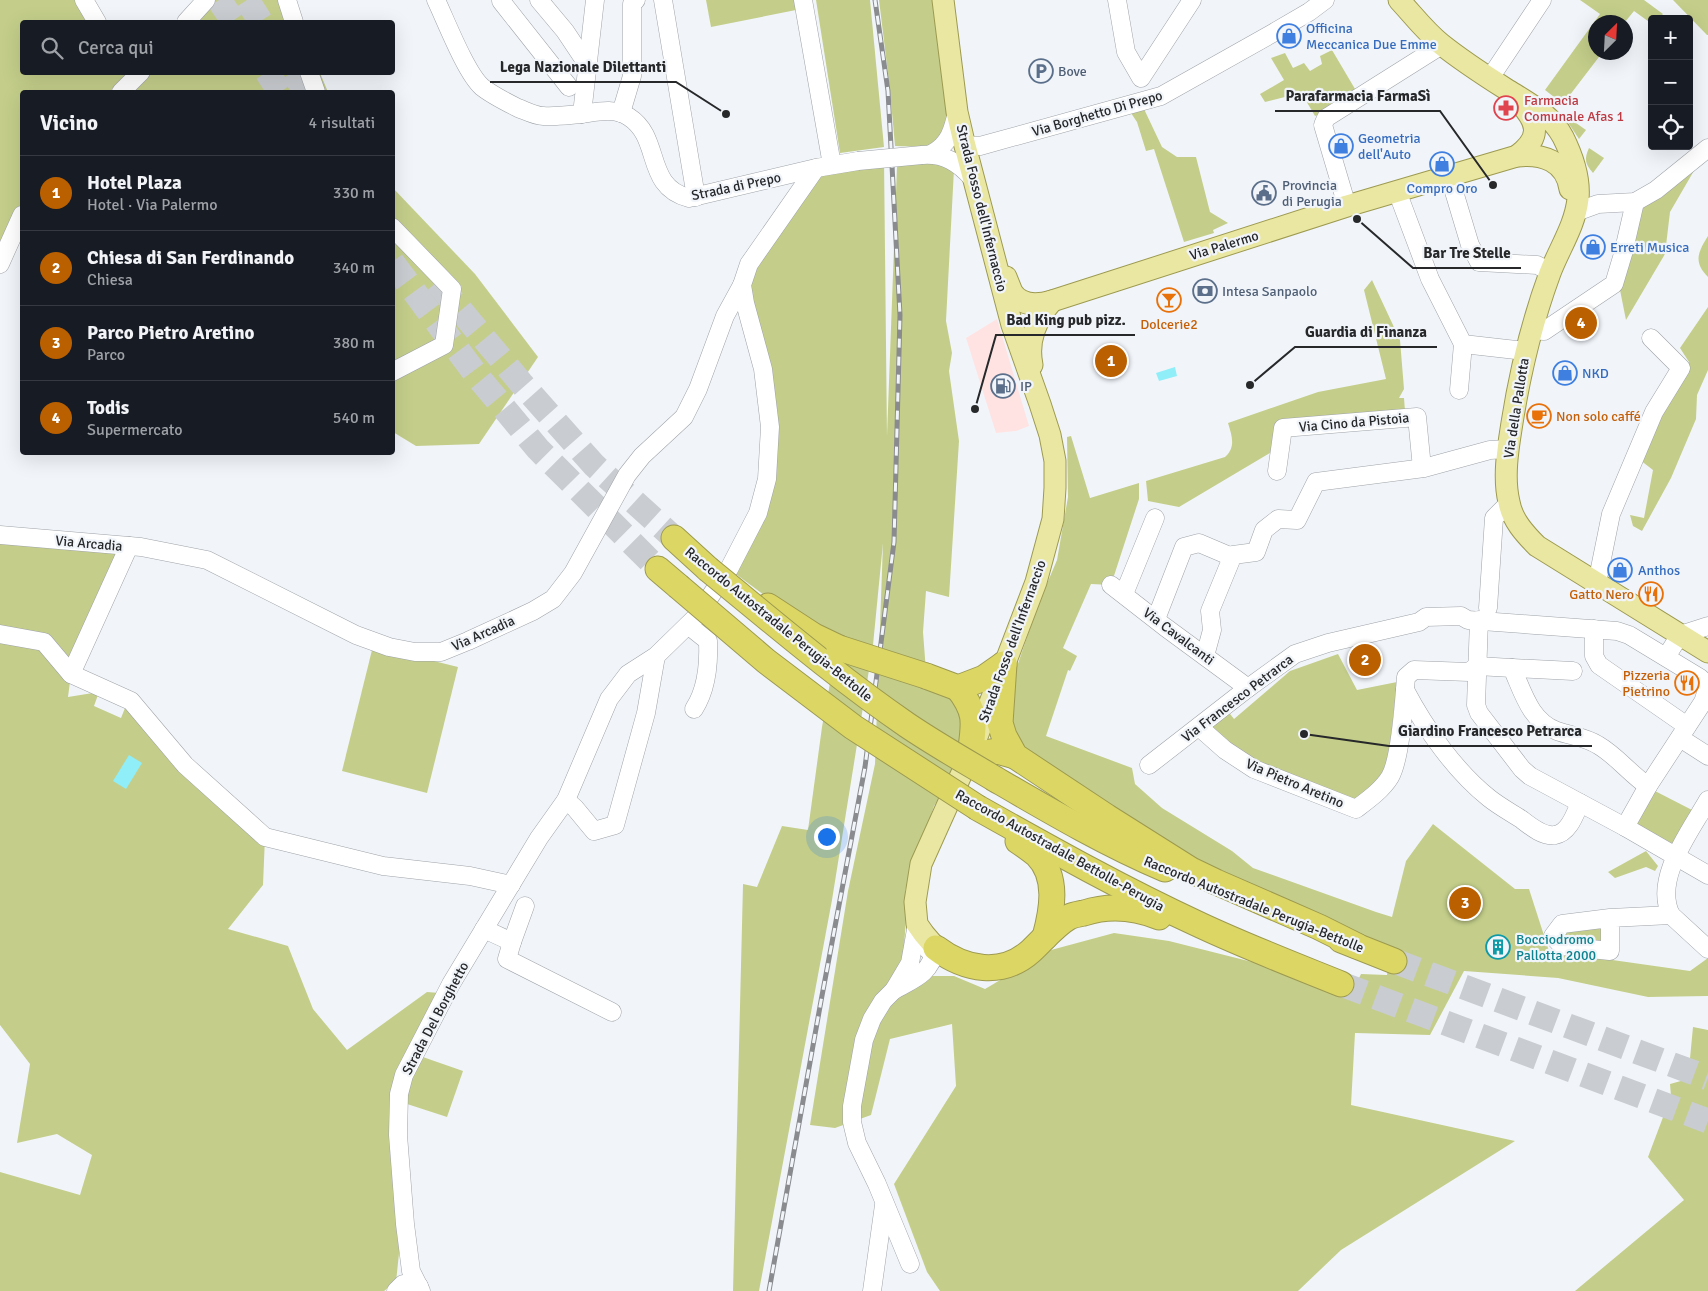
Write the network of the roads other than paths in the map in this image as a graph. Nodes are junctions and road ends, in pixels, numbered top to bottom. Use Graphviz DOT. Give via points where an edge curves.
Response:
graph roads {
  1 [pos="84,0"];
  2 [pos="206,0"];
  3 [pos="287,0"];
  4 [pos="436,0"];
  5 [pos="502,0"];
  6 [pos="538,0"];
  7 [pos="594,0"];
  8 [pos="636,0"];
  9 [pos="663,0"];
  10 [pos="803,0"];
  11 [pos="943,0"];
  12 [pos="1117,0"];
  13 [pos="1192,0"];
  14 [pos="1399,0"];
  15 [pos="1542,0"];
  16 [pos="1318,2"];
  17 [pos="96,20"];
  18 [pos="188,20"];
  19 [pos="293,20"];
  20 [pos="1441,44"];
  21 [pos="587,64"];
  22 [pos="310,75"];
  23 [pos="1141,78"];
  24 [pos="1498,84"];
  25 [pos="569,87"];
  26 [pos="315,90"];
  27 [pos="1151,100"];
  28 [pos="957,112"];
  29 [pos="621,113"];
  30 [pos="582,114"];
  31 [pos="965,145"];
  32 [pos="1708,148"];
  33 [pos="927,154"];
  34 [pos="1517,156"];
  35 [pos="824,167"];
  36 [pos="1449,175"];
  37 [pos="973,179"];
  38 [pos="1578,186"];
  39 [pos="1397,191"];
  40 [pos="696,196"];
  41 [pos="1636,202"];
  42 [pos="1607,204"];
  43 [pos="1347,206"];
  44 [pos="1576,212"];
  45 [pos="20,219"];
  46 [pos="395,230"];
  47 [pos="995,263"];
  48 [pos="0,264"];
  49 [pos="1553,267"];
  50 [pos="742,285"];
  51 [pos="1052,301"];
  52 [pos="1531,330"];
  53 [pos="1651,338"];
  54 [pos="1463,344"];
  55 [pos="1526,351"];
  56 [pos="395,370"];
  57 [pos="1460,390"];
  58 [pos="1040,404"];
  59 [pos="1508,449"];
  60 [pos="1422,468"];
  61 [pos="1277,471"];
  62 [pos="1509,503"];
  63 [pos="1155,518"];
  64 [pos="0,535"];
  65 [pos="674,538"];
  66 [pos="129,546"];
  67 [pos="1232,557"];
  68 [pos="702,563"];
  69 [pos="658,568"];
  70 [pos="1597,583"];
  71 [pos="1479,616"];
  72 [pos="1156,619"];
  73 [pos="688,625"];
  74 [pos="1708,626"];
  75 [pos="1594,629"];
  76 [pos="1672,630"];
  77 [pos="0,634"];
  78 [pos="1650,647"];
  79 [pos="1708,652"];
  80 [pos="656,656"];
  81 [pos="1205,656"];
  82 [pos="1666,657"];
  83 [pos="1004,664"];
  84 [pos="1477,666"];
  85 [pos="1512,668"];
  86 [pos="1573,671"];
  87 [pos="71,674"];
  88 [pos="958,688"];
  89 [pos="1248,688"];
  90 [pos="1405,690"];
  91 [pos="1707,692"];
  92 [pos="694,709"];
  93 [pos="1199,727"];
  94 [pos="1683,732"];
  95 [pos="970,755"];
  96 [pos="1015,756"];
  97 [pos="1708,756"];
  98 [pos="1149,765"];
  99 [pos="1648,786"];
  100 [pos="566,800"];
  101 [pos="1708,800"];
  102 [pos="1580,803"];
  103 [pos="976,812"];
  104 [pos="1625,826"];
  105 [pos="1677,856"];
  106 [pos="1708,875"];
  107 [pos="511,885"];
  108 [pos="525,906"];
  109 [pos="1671,915"];
  110 [pos="1610,918"];
  111 [pos="917,924"];
  112 [pos="484,929"];
  113 [pos="1045,937"];
  114 [pos="512,942"];
  115 [pos="1356,946"];
  116 [pos="936,948"];
  117 [pos="1708,948"];
  118 [pos="1276,959"];
  119 [pos="1394,961"];
  120 [pos="968,965"];
  121 [pos="916,969"];
  122 [pos="1341,984"];
  123 [pos="612,1012"];
  124 [pos="884,1205"];
  125 [pos="910,1264"];
  126 [pos="418,1289"];
  127 [pos="396,1291"];
  128 [pos="872,1291"];
  1 -- 17 [label="street"];
  2 -- 18 [label="street"];
  3 -- 19 [label="street"];
  4 -- 30 [label="street" via="471,73 482,86 508,103 542,116"];
  5 -- 25 [label="street"];
  6 -- 21 [label="street" via="565,31"];
  7 -- 21 [label="street"];
  8 -- 29 [label="street" via="632,4 632,76"];
  9 -- 40 [label="street"];
  10 -- 35 [label="street"];
  11 -- 28 [label="main road, Strada Fosso dell'Infernaccio"];
  12 -- 23 [label="street" via="1126,52"];
  13 -- 23 [label="street"];
  14 -- 20 [label="main road, Via della Pallotta"];
  15 -- 24 [label="street"];
  16 -- 27 [label="street, Via Borghetto Di Prepo" via="1241,52"];
  20 -- 24 [label="main road, Via della Pallotta"];
  20 -- 43 [label="street" via="1326,118 1323,125"];
  21 -- 30 [label="street"];
  22 -- 26 [label="street"];
  23 -- 27 [label="street"];
  24 -- 34 [label="main road" via="1534,120 1533,137"];
  24 -- 38 [label="main road, Via della Pallotta" via="1550,119 1572,159"];
  27 -- 31 [label="street, Via Borghetto Di Prepo" via="980,146"];
  28 -- 31 [label="main road, Strada Fosso dell'Infernaccio"];
  28 -- 33 [label="street" via="948,140 939,150"];
  29 -- 30 [label="street"];
  29 -- 40 [label="street, Strada di Prepo" via="630,117 647,139 668,188 677,195"];
  31 -- 37 [label="main road, Strada Fosso dell'Infernaccio"];
  32 -- 41 [label="street"];
  33 -- 35 [label="street, Strada di Prepo, bridge"];
  33 -- 37 [label="street, Strada di Prepo" via="948,158"];
  34 -- 36 [label="main road, Via Palermo"];
  34 -- 49 [label="main road" via="1529,154 1545,158 1565,171 1570,199 1568,217"];
  35 -- 40 [label="street, Strada di Prepo"];
  35 -- 50 [label="street" via="749,264"];
  36 -- 39 [label="main road, Via Palermo"];
  36 -- 49 [label="street" via="1470,244 1479,262"];
  37 -- 47 [label="main road, Strada Fosso dell'Infernaccio"];
  38 -- 42 [label="street"];
  38 -- 44 [label="main road, Via della Pallotta"];
  39 -- 43 [label="main road, Via Palermo"];
  39 -- 54 [label="street" via="1430,279"];
  41 -- 42 [label="street"];
  41 -- 52 [label="street" via="1614,284 1544,331"];
  42 -- 44 [label="street"];
  43 -- 51 [label="main road, Via Palermo"];
  44 -- 49 [label="main road, Via della Pallotta"];
  45 -- 48 [label="street"];
  46 -- 56 [label="street" via="452,289 444,345"];
  47 -- 51 [label="main road, Via Palermo" via="1019,299 1033,305"];
  47 -- 58 [label="main road, Strada Fosso dell'Infernaccio" via="1012,325"];
  49 -- 52 [label="main road, Via della Pallotta"];
  50 -- 66 [label="street, Via Arcadia" via="725,316 684,418 642,456 627,475 573,573 553,599 468,641 441,652 389,647 356,635 208,560"];
  50 -- 73 [label="street, Strada Del Borghetto" via="763,369 770,427 767,479 758,513 729,569"];
  51 -- 58 [label="main road" via="1037,321 1031,338 1031,360"];
  52 -- 55 [label="main road, Via della Pallotta"];
  53 -- 70 [label="street" via="1681,368 1654,412 1611,514"];
  54 -- 55 [label="street"];
  54 -- 57 [label="street"];
  55 -- 59 [label="main road, Via della Pallotta"];
  58 -- 83 [label="main road, Strada Fosso dell'Infernaccio" via="1054,461 1053,519 1036,582"];
  59 -- 60 [label="street" via="1490,450"];
  59 -- 62 [label="main road, Via della Pallotta"];
  60 -- 61 [label="street, Via Cino da Pistoia" via="1417,417 1283,428"];
  60 -- 67 [label="street" via="1316,482 1297,520 1278,519 1264,530 1256,552"];
  62 -- 70 [label="main road, Via della Pallotta" via="1523,532 1537,546"];
  62 -- 71 [label="street" via="1494,518"];
  63 -- 72 [label="street, Via Cavalcanti" via="1118,589"];
  64 -- 66 [label="street, Via Arcadia"];
  65 -- 68 [label="highway, Raccordo Autostradale Perugia-Bettolle"];
  66 -- 87 [label="street"];
  67 -- 72 [label="street" via="1199,543 1184,547"];
  67 -- 81 [label="street" via="1210,611 1212,630"];
  68 -- 88 [label="highway, bridge" via="814,636 838,648"];
  68 -- 115 [label="highway, Raccordo Autostradale Perugia-Bettolle, bridge" via="819,660 908,726 1053,813 1151,863"];
  69 -- 103 [label="highway, Raccordo Autostradale Bettolle-Perugia, bridge" via="766,662"];
  70 -- 76 [label="main road, Via della Pallotta"];
  71 -- 75 [label="street, Via Francesco Petrarca"];
  71 -- 84 [label="street"];
  71 -- 89 [label="street, Via Francesco Petrarca" via="1460,624 1412,623 1328,643 1295,654"];
  72 -- 81 [label="street, Via Cavalcanti"];
  73 -- 80 [label="street, Strada Del Borghetto"];
  73 -- 92 [label="street" via="708,641 709,666"];
  74 -- 76 [label="street"];
  75 -- 78 [label="street, Via Francesco Petrarca" via="1623,633"];
  75 -- 94 [label="street" via="1594,656 1600,665"];
  76 -- 78 [label="street"];
  76 -- 79 [label="main road, Via della Pallotta"];
  76 -- 82 [label="street"];
  77 -- 87 [label="street" via="44,642"];
  78 -- 82 [label="street, Via Francesco Petrarca"];
  80 -- 100 [label="street, Strada Del Borghetto" via="628,674 609,699"];
  80 -- 100 [label="street" via="646,713 615,825 594,832"];
  81 -- 89 [label="street, Via Cavalcanti"];
  82 -- 91 [label="street, Via Francesco Petrarca" via="1700,678"];
  83 -- 88 [label="highway" via="984,678"];
  83 -- 95 [label="main road, Strada Fosso dell'Infernaccio"];
  83 -- 96 [label="highway" via="1000,723"];
  84 -- 85 [label="street"];
  84 -- 90 [label="street" via="1469,672 1414,670 1406,677"];
  84 -- 102 [label="street" via="1479,712 1522,769"];
  85 -- 86 [label="street"];
  85 -- 99 [label="street" via="1531,710 1540,721 1556,731 1595,743"];
  87 -- 107 [label="street" via="131,701 185,765 265,837 383,866 470,876"];
  88 -- 95 [label="highway" via="966,698 974,720"];
  89 -- 93 [label="street, Via Francesco Petrarca"];
  90 -- 93 [label="street, Via Pietro Aretino" via="1390,776 1356,809 1254,769"];
  90 -- 102 [label="street" via="1432,734 1461,771 1488,797 1533,828 1548,835 1560,833"];
  91 -- 94 [label="street"];
  93 -- 98 [label="street, Via Francesco Petrarca"];
  94 -- 97 [label="street"];
  94 -- 99 [label="street"];
  95 -- 96 [label="highway" via="997,751"];
  95 -- 111 [label="main road, Strada Fosso dell'Infernaccio" via="921,864 915,902"];
  96 -- 115 [label="highway" via="1191,870"];
  99 -- 104 [label="street"];
  100 -- 107 [label="street, Strada Del Borghetto"];
  101 -- 105 [label="street"];
  102 -- 104 [label="street"];
  103 -- 113 [label="highway" via="1038,856 1048,872 1052,904"];
  103 -- 118 [label="highway, Raccordo Autostradale Bettolle-Perugia" via="1200,925"];
  104 -- 105 [label="street"];
  105 -- 106 [label="street"];
  105 -- 109 [label="street" via="1665,891 1666,906"];
  107 -- 112 [label="street, Strada Del Borghetto"];
  108 -- 114 [label="street"];
  109 -- 110 [label="street"];
  109 -- 117 [label="street"];
  111 -- 116 [label="main road"];
  111 -- 121 [label="street, Strada Fosso dell'Infernaccio"];
  112 -- 114 [label="street"];
  112 -- 126 [label="street, Strada Del Borghetto" via="451,984 404,1075 399,1094 398,1134 404,1224 411,1271"];
  113 -- 118 [label="highway" via="1068,918 1108,908 1129,908 1234,949"];
  113 -- 120 [label="highway" via="1017,961 983,968"];
  114 -- 123 [label="street" via="507,959"];
  115 -- 119 [label="highway, Raccordo Autostradale Perugia-Bettolle"];
  116 -- 120 [label="highway"];
  116 -- 121 [label="street" via="930,965"];
  118 -- 122 [label="highway, Raccordo Autostradale Bettolle-Perugia"];
  120 -- 121 [label="street"];
  121 -- 124 [label="street" via="883,1001 872,1019 864,1040 852,1106 857,1142"];
  124 -- 125 [label="street"];
  124 -- 128 [label="street"];
  126 -- 127 [label="street" via="403,1284"];
}
